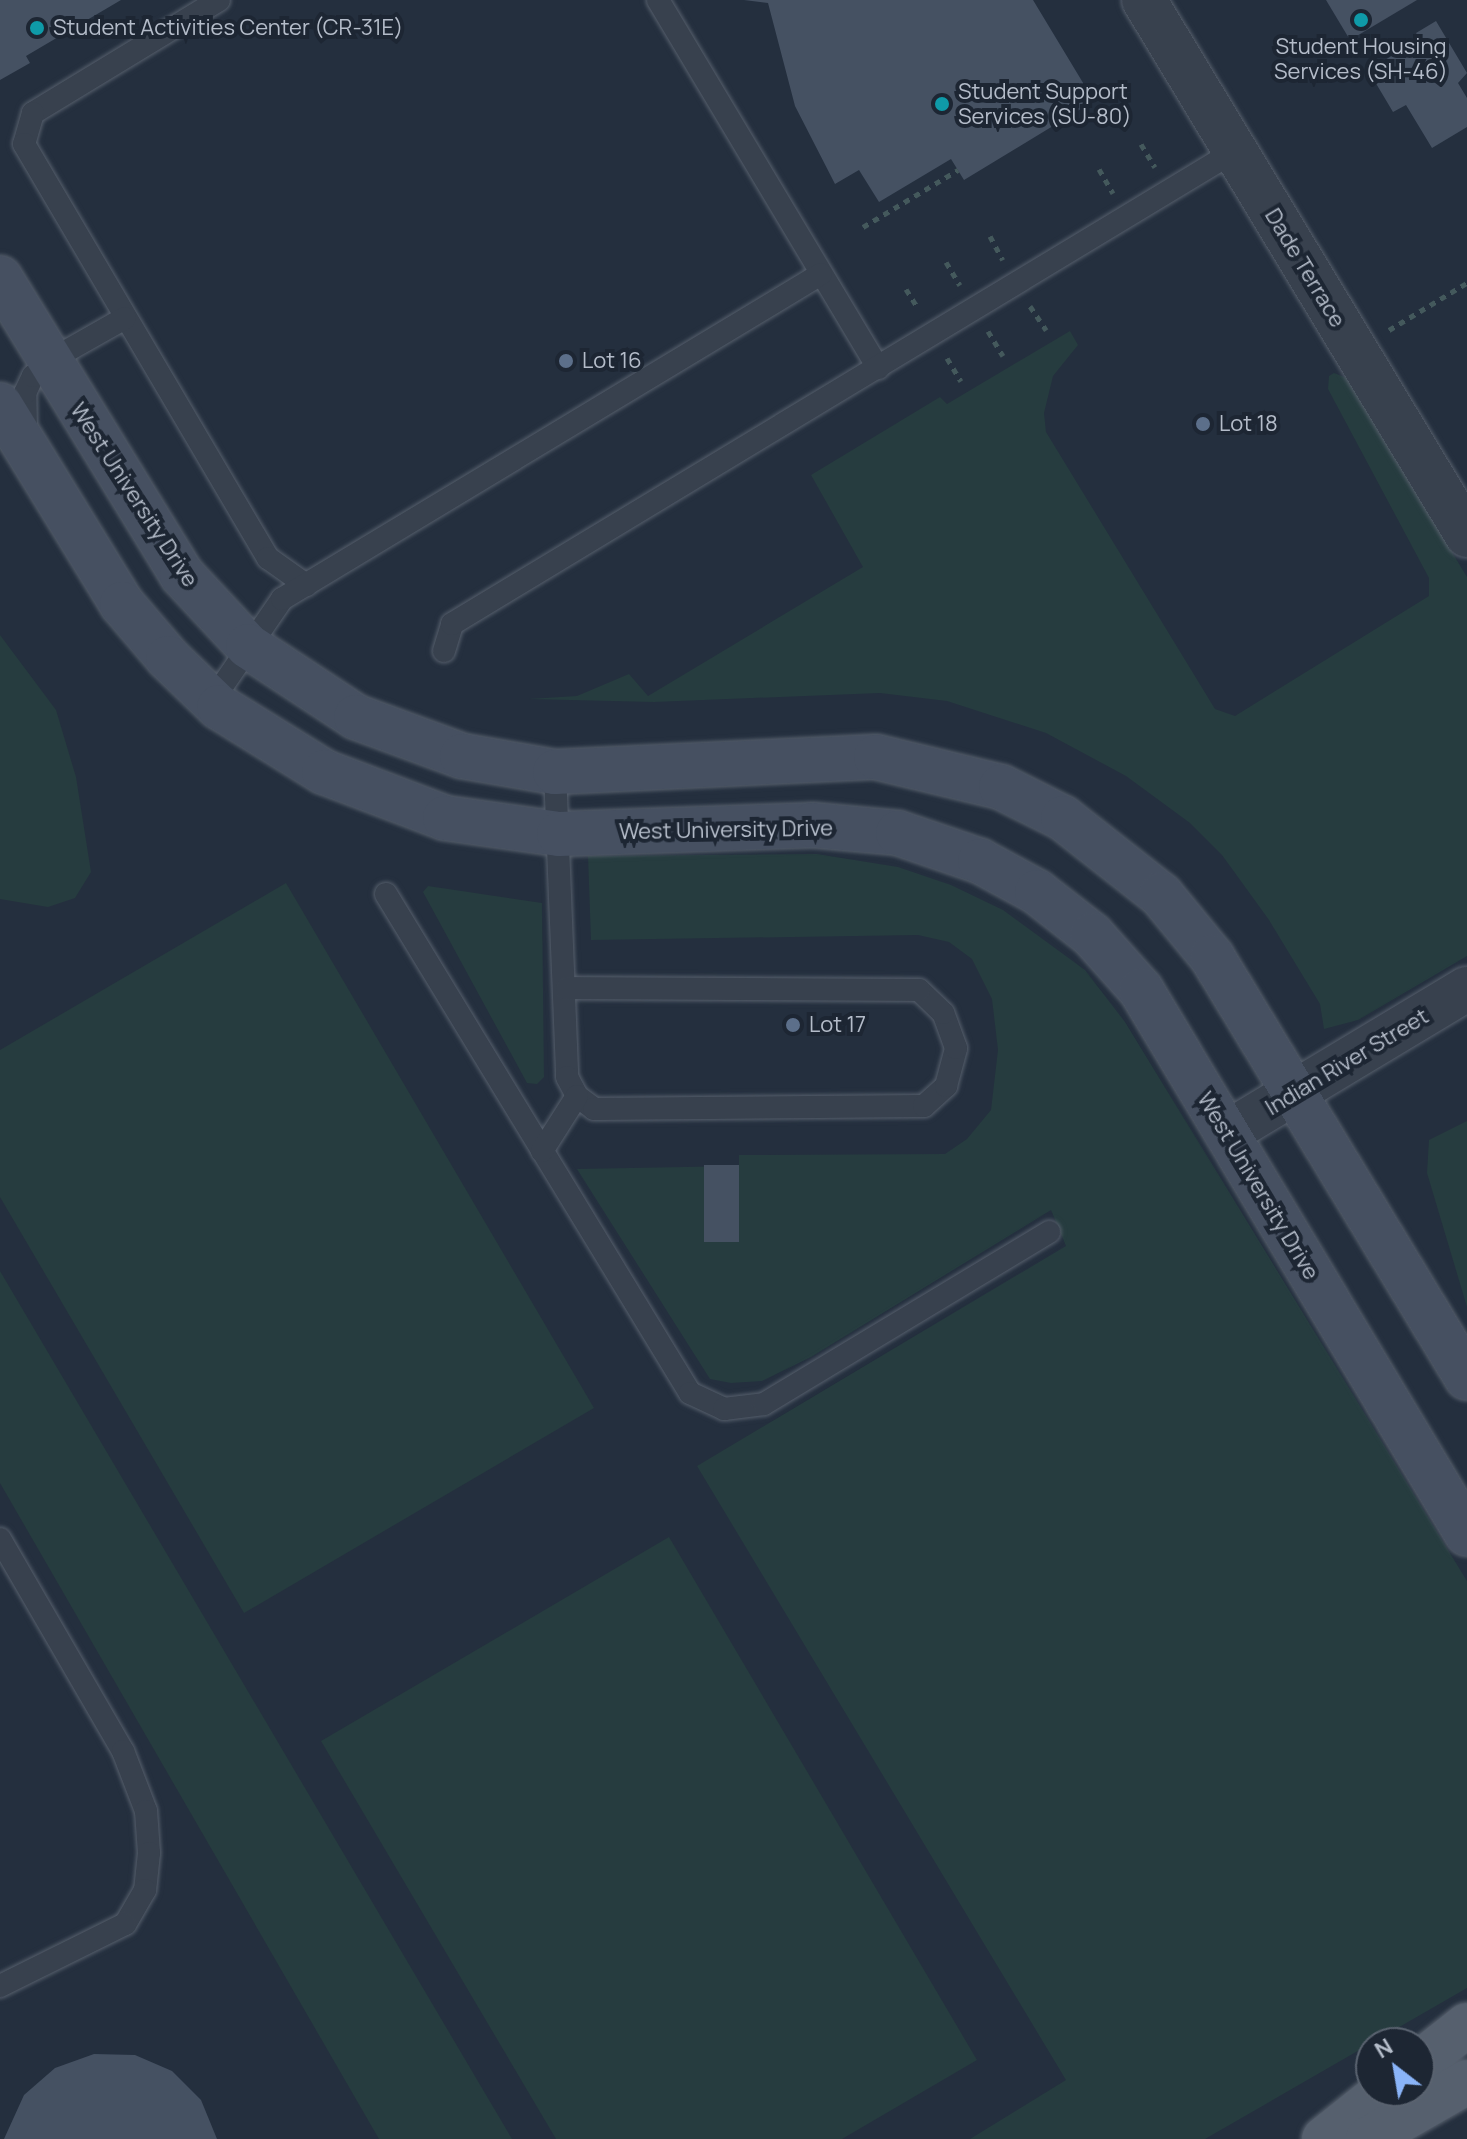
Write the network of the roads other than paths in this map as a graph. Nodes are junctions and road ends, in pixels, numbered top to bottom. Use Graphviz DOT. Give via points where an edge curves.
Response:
graph roads {
  1 [pos="219,0"];
  2 [pos="658,0"];
  3 [pos="1144,0"];
  4 [pos="1235,151"];
  5 [pos="821,274"];
  6 [pos="0,278"];
  7 [pos="125,318"];
  8 [pos="49,361"];
  9 [pos="878,368"];
  10 [pos="0,405"];
  11 [pos="27,450"];
  12 [pos="1467,535"];
  13 [pos="306,585"];
  14 [pos="248,646"];
  15 [pos="444,651"];
  16 [pos="212,701"];
  17 [pos="555,772"];
  18 [pos="559,834"];
  19 [pos="386,894"];
  20 [pos="567,988"];
  21 [pos="1467,989"];
  22 [pos="1297,1092"];
  23 [pos="577,1096"];
  24 [pos="1227,1133"];
  25 [pos="542,1151"];
  26 [pos="1049,1232"];
  27 [pos="1467,1378"];
  28 [pos="1467,1534"];
  29 [pos="0,1539"];
  30 [pos="0,1986"];
  31 [pos="1467,2025"];
  32 [pos="1435,2050"];
  33 [pos="1467,2082"];
  34 [pos="1364,2107"];
  35 [pos="1324,2139"];
  36 [pos="1368,2139"];
  1 -- 7 [label="lane" via="33,113 25,128 27,151"];
  2 -- 5 [label="lane"];
  3 -- 4 [label="street, Dade Terrace"];
  4 -- 9 [label="lane"];
  4 -- 12 [label="street, Dade Terrace"];
  5 -- 9 [label="lane"];
  5 -- 13 [label="lane"];
  6 -- 8 [label="street, West University Drive"];
  7 -- 8 [label="lane"];
  7 -- 13 [label="lane" via="268,558"];
  8 -- 11 [label="lane" via="25,393"];
  8 -- 14 [label="street, West University Drive" via="182,575"];
  9 -- 15 [label="lane" via="452,624"];
  10 -- 11 [label="street, West University Drive"];
  11 -- 16 [label="street, West University Drive" via="122,604"];
  13 -- 14 [label="lane" via="282,599"];
  14 -- 16 [label="lane"];
  14 -- 17 [label="street, West University Drive" via="356,717 462,756"];
  16 -- 18 [label="street, West University Drive" via="324,772 386,797 445,818"];
  17 -- 18 [label="lane"];
  17 -- 22 [label="street, West University Drive" via="876,757 1001,787 1063,818 1161,895 1212,957"];
  18 -- 20 [label="lane"];
  18 -- 24 [label="street, West University Drive" via="812,825 898,833 980,861 1037,892 1092,935 1141,990"];
  19 -- 25 [label="lane"];
  20 -- 23 [label="lane" via="567,1077"];
  20 -- 23 [label="lane" via="919,990 943,1013 956,1048 946,1086 924,1106 594,1109"];
  21 -- 22 [label="street, Indian River Street"];
  22 -- 24 [label="street, Indian River Street"];
  22 -- 27 [label="street, West University Drive"];
  23 -- 25 [label="lane"];
  24 -- 28 [label="street, West University Drive"];
  25 -- 26 [label="lane" via="690,1393 724,1409 764,1404"];
  29 -- 30 [label="lane" via="123,1751 146,1811 149,1853 145,1890 125,1924"];
  31 -- 32 [label="main road"];
  33 -- 36 [label="main road"];
  34 -- 35 [label="main road"];
}
